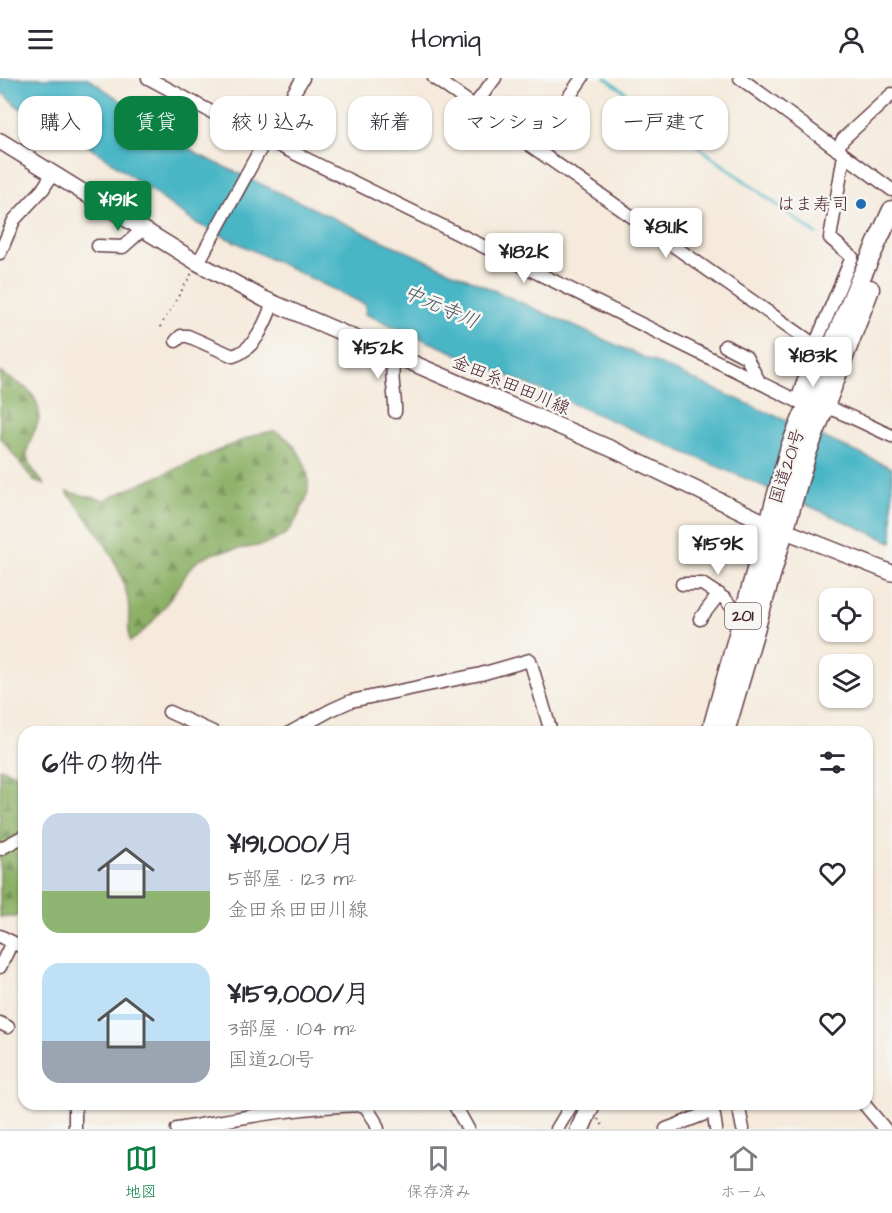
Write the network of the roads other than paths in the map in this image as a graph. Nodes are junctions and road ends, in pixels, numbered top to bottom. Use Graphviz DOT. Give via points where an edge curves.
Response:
graph roads {
  1 [pos="148,78"];
  2 [pos="303,78"];
  3 [pos="434,78"];
  4 [pos="495,78"];
  5 [pos="582,78"];
  6 [pos="740,78"];
  7 [pos="163,81"];
  8 [pos="892,94"];
  9 [pos="292,96"];
  10 [pos="460,96"];
  11 [pos="482,96"];
  12 [pos="569,96"];
  13 [pos="210,111"];
  14 [pos="0,141"];
  15 [pos="261,150"];
  16 [pos="281,150"];
  17 [pos="538,150"];
  18 [pos="841,152"];
  19 [pos="53,173"];
  20 [pos="892,190"];
  21 [pos="892,210"];
  22 [pos="142,230"];
  23 [pos="892,240"];
  24 [pos="98,246"];
  25 [pos="0,253"];
  26 [pos="202,256"];
  27 [pos="273,303"];
  28 [pos="176,341"];
  29 [pos="815,345"];
  30 [pos="725,346"];
  31 [pos="396,356"];
  32 [pos="759,383"];
  33 [pos="811,408"];
  34 [pos="395,412"];
  35 [pos="892,436"];
  36 [pos="776,527"];
  37 [pos="892,573"];
  38 [pos="682,584"];
  39 [pos="719,594"];
  40 [pos="744,614"];
  41 [pos="700,619"];
  42 [pos="169,712"];
  43 [pos="200,726"];
  44 [pos="302,726"];
  45 [pos="549,726"];
  46 [pos="726,726"];
  47 [pos="726,726"];
  48 [pos="18,839"];
  49 [pos="0,849"];
  50 [pos="0,936"];
  51 [pos="12,942"];
  52 [pos="18,945"];
  53 [pos="0,967"];
  54 [pos="75,1110"];
  55 [pos="293,1110"];
  56 [pos="367,1110"];
  57 [pos="457,1110"];
  58 [pos="568,1110"];
  59 [pos="710,1110"];
  60 [pos="715,1110"];
  61 [pos="739,1110"];
  62 [pos="869,1110"];
  63 [pos="597,1117"];
  64 [pos="224,1125"];
  65 [pos="75,1129"];
  66 [pos="177,1129"];
  67 [pos="378,1129"];
  68 [pos="468,1129"];
  69 [pos="557,1129"];
  70 [pos="580,1129"];
  71 [pos="666,1129"];
  72 [pos="716,1129"];
  73 [pos="743,1129"];
  74 [pos="885,1129"];
  1 -- 7 [label="street"];
  2 -- 9 [label="street"];
  3 -- 10 [label="street"];
  4 -- 11 [label="street"];
  5 -- 12 [label="street"];
  6 -- 18 [label="street"];
  7 -- 13 [label="street"];
  8 -- 18 [label="street" via="843,140"];
  14 -- 19 [label="main road, 金田糸田田川線"];
  15 -- 26 [label="street"];
  16 -- 32 [label="street"];
  17 -- 29 [label="street"];
  18 -- 20 [label="street"];
  18 -- 29 [label="street" via="830,238 852,257"];
  19 -- 22 [label="main road, 金田糸田田川線"];
  19 -- 25 [label="street" via="14,220"];
  21 -- 33 [label="highway, 国道201号 / 201" via="858,284"];
  22 -- 24 [label="street" via="123,247"];
  22 -- 26 [label="main road, 金田糸田田川線"];
  23 -- 33 [label="highway, 国道201号 / 201"];
  26 -- 27 [label="main road, 金田糸田田川線"];
  27 -- 28 [label="street" via="261,332 240,354 233,356 188,336"];
  27 -- 31 [label="main road, 金田糸田田川線"];
  29 -- 33 [label="street"];
  30 -- 32 [label="street" via="746,357"];
  31 -- 34 [label="street" via="391,367"];
  31 -- 36 [label="main road, 金田糸田田川線" via="614,450"];
  32 -- 33 [label="street"];
  33 -- 35 [label="street"];
  33 -- 36 [label="highway, 国道201号 / 201" via="807,453"];
  36 -- 37 [label="main road, 金田糸田田川線"];
  36 -- 40 [label="highway, 国道201号 / 201"];
  36 -- 46 [label="highway, 国道201号 / 201"];
  38 -- 39 [label="street" via="702,584"];
  39 -- 40 [label="street" via="736,612"];
  39 -- 41 [label="street"];
  40 -- 47 [label="highway, 国道201号 / 201"];
  42 -- 43 [label="street"];
  44 -- 45 [label="street" via="351,701 530,660"];
  48 -- 49 [label="street"];
  50 -- 51 [label="street"];
  51 -- 52 [label="street"];
  51 -- 53 [label="street"];
  54 -- 65 [label="street"];
  55 -- 64 [label="street"];
  56 -- 67 [label="street"];
  57 -- 68 [label="street"];
  58 -- 69 [label="street"];
  59 -- 71 [label="street"];
  60 -- 72 [label="street"];
  61 -- 73 [label="street"];
  62 -- 74 [label="street"];
  63 -- 70 [label="highway"];
  64 -- 66 [label="street"];
}
